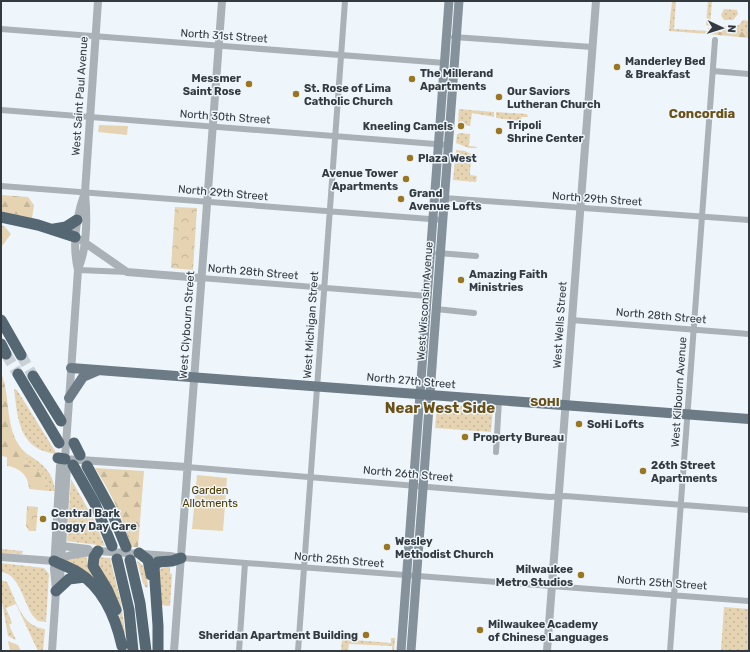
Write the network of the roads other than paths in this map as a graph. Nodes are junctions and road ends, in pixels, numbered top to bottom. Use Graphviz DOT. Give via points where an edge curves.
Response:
graph roads {
  1 [pos="98,1"];
  2 [pos="222,1"];
  3 [pos="345,1"];
  4 [pos="449,1"];
  5 [pos="459,1"];
  6 [pos="596,1"];
  7 [pos="1,29"];
  8 [pos="447,36"];
  9 [pos="95,37"];
  10 [pos="457,37"];
  11 [pos="715,40"];
  12 [pos="218,46"];
  13 [pos="592,48"];
  14 [pos="341,55"];
  15 [pos="445,63"];
  16 [pos="713,71"];
  17 [pos="749,74"];
  18 [pos="1,110"];
  19 [pos="90,117"];
  20 [pos="213,126"];
  21 [pos="336,136"];
  22 [pos="444,145"];
  23 [pos="1,186"];
  24 [pos="85,192"];
  25 [pos="444,198"];
  26 [pos="207,202"];
  27 [pos="580,208"];
  28 [pos="330,212"];
  29 [pos="1,217"];
  30 [pos="703,217"];
  31 [pos="77,220"];
  32 [pos="438,220"];
  33 [pos="749,220"];
  34 [pos="53,229"];
  35 [pos="80,239"];
  36 [pos="435,253"];
  37 [pos="476,256"];
  38 [pos="78,270"];
  39 [pos="127,272"];
  40 [pos="201,278"];
  41 [pos="324,288"];
  42 [pos="427,296"];
  43 [pos="436,309"];
  44 [pos="474,313"];
  45 [pos="436,319"];
  46 [pos="1,320"];
  47 [pos="571,320"];
  48 [pos="694,329"];
  49 [pos="749,334"];
  50 [pos="20,355"];
  51 [pos="71,368"];
  52 [pos="100,370"];
  53 [pos="18,374"];
  54 [pos="33,376"];
  55 [pos="194,376"];
  56 [pos="317,386"];
  57 [pos="425,395"];
  58 [pos="69,398"];
  59 [pos="499,400"];
  60 [pos="564,406"];
  61 [pos="688,414"];
  62 [pos="749,419"];
  63 [pos="64,420"];
  64 [pos="59,443"];
  65 [pos="74,443"];
  66 [pos="496,452"];
  67 [pos="80,455"];
  68 [pos="90,463"];
  69 [pos="65,464"];
  70 [pos="187,468"];
  71 [pos="310,477"];
  72 [pos="413,485"];
  73 [pos="423,486"];
  74 [pos="558,497"];
  75 [pos="681,504"];
  76 [pos="749,510"];
  77 [pos="62,546"];
  78 [pos="112,546"];
  79 [pos="98,551"];
  80 [pos="132,553"];
  81 [pos="1,557"];
  82 [pos="117,558"];
  83 [pos="181,558"];
  84 [pos="59,561"];
  85 [pos="245,563"];
  86 [pos="303,568"];
  87 [pos="406,576"];
  88 [pos="85,577"];
  89 [pos="417,577"];
  90 [pos="552,586"];
  91 [pos="56,591"];
  92 [pos="155,592"];
  93 [pos="674,595"];
  94 [pos="749,601"];
  95 [pos="122,649"];
  96 [pos="52,651"];
  97 [pos="133,651"];
  98 [pos="146,651"];
  99 [pos="158,651"];
  100 [pos="174,651"];
  101 [pos="239,651"];
  102 [pos="298,651"];
  103 [pos="401,651"];
  104 [pos="411,651"];
  105 [pos="548,651"];
  106 [pos="670,651"];
  1 -- 9 [label="street, West Saint Paul Avenue"];
  2 -- 12 [label="street, West Clybourn Street"];
  3 -- 14 [label="street, West Michigan Street"];
  4 -- 8 [label="main road, West Wisconsin Avenue"];
  5 -- 10 [label="main road, West Wisconsin Avenue"];
  6 -- 13 [label="street, West Wells Street"];
  7 -- 9 [label="street, North 31st Street"];
  8 -- 10 [label="street"];
  8 -- 15 [label="main road, West Wisconsin Avenue"];
  9 -- 12 [label="street, North 31st Street"];
  9 -- 19 [label="street, West Saint Paul Avenue"];
  10 -- 13 [label="street"];
  10 -- 22 [label="main road, West Wisconsin Avenue"];
  11 -- 16 [label="street, West Kilbourn Avenue"];
  12 -- 14 [label="street, North 31st Street"];
  12 -- 20 [label="street, West Clybourn Street"];
  13 -- 27 [label="street, West Wells Street"];
  14 -- 15 [label="street, North 31st Street"];
  14 -- 21 [label="street, West Michigan Street"];
  15 -- 22 [label="main road, West Wisconsin Avenue"];
  16 -- 17 [label="street"];
  16 -- 30 [label="street, West Kilbourn Avenue"];
  18 -- 19 [label="street, North 30th Street"];
  19 -- 20 [label="street, North 30th Street"];
  19 -- 24 [label="street, West Saint Paul Avenue"];
  20 -- 21 [label="street, North 30th Street"];
  20 -- 26 [label="street, West Clybourn Street"];
  21 -- 22 [label="street, North 30th Street"];
  21 -- 28 [label="street, West Michigan Street"];
  22 -- 25 [label="main road, West Wisconsin Avenue"];
  22 -- 32 [label="main road, West Wisconsin Avenue"];
  23 -- 24 [label="street, North 29th Street"];
  24 -- 26 [label="street, North 29th Street"];
  24 -- 31 [label="street, West Saint Paul Avenue"];
  24 -- 35 [label="street, West Saint Paul Avenue" via="87,209"];
  25 -- 27 [label="street, North 29th Street"];
  25 -- 32 [label="main road, West Wisconsin Avenue"];
  26 -- 28 [label="street, North 29th Street"];
  26 -- 40 [label="street, West Clybourn Street"];
  27 -- 30 [label="street, North 29th Street"];
  27 -- 47 [label="street, West Wells Street"];
  28 -- 32 [label="street, North 29th Street"];
  28 -- 41 [label="street, West Michigan Street"];
  29 -- 34 [label="highway"];
  30 -- 33 [label="street, North 29th Street"];
  30 -- 48 [label="street, West Kilbourn Avenue"];
  31 -- 34 [label="highway" via="66,227"];
  31 -- 35 [label="street, West Saint Paul Avenue"];
  32 -- 36 [label="main road, West Wisconsin Avenue"];
  34 -- 35 [label="highway"];
  35 -- 38 [label="street, West Saint Paul Avenue" via="75,257"];
  35 -- 39 [label="street"];
  36 -- 37 [label="street"];
  36 -- 42 [label="main road, West Wisconsin Avenue"];
  36 -- 43 [label="main road, West Wisconsin Avenue"];
  38 -- 39 [label="street, North 28th Street"];
  38 -- 51 [label="street, West Saint Paul Avenue"];
  39 -- 40 [label="street, North 28th Street"];
  40 -- 41 [label="street, North 28th Street"];
  40 -- 55 [label="street, West Clybourn Street"];
  41 -- 42 [label="street, North 28th Street"];
  41 -- 56 [label="street, West Michigan Street"];
  42 -- 45 [label="main road"];
  42 -- 57 [label="main road, West Wisconsin Avenue"];
  43 -- 44 [label="street"];
  43 -- 45 [label="main road, West Wisconsin Avenue"];
  45 -- 57 [label="main road, West Wisconsin Avenue"];
  46 -- 50 [label="highway"];
  47 -- 48 [label="street, North 28th Street"];
  47 -- 60 [label="street, West Wells Street"];
  48 -- 49 [label="street, North 28th Street"];
  48 -- 61 [label="street, West Kilbourn Avenue"];
  51 -- 52 [label="main road, North 27th Street"];
  51 -- 58 [label="street, West Saint Paul Avenue"];
  52 -- 55 [label="main road, North 27th Street"];
  52 -- 58 [label="main road" via="83,377"];
  53 -- 64 [label="highway"];
  54 -- 63 [label="highway"];
  55 -- 56 [label="main road, North 27th Street"];
  55 -- 70 [label="street, West Clybourn Street"];
  56 -- 57 [label="main road, North 27th Street"];
  56 -- 71 [label="street, West Michigan Street"];
  57 -- 59 [label="main road, North 27th Street"];
  57 -- 72 [label="main road, West Wisconsin Avenue"];
  57 -- 73 [label="main road, West Wisconsin Avenue"];
  58 -- 63 [label="street, West Saint Paul Avenue"];
  59 -- 60 [label="main road, North 27th Street"];
  59 -- 66 [label="street"];
  60 -- 61 [label="main road, North 27th Street"];
  60 -- 74 [label="street, West Wells Street"];
  61 -- 62 [label="main road, North 27th Street"];
  61 -- 75 [label="street, West Kilbourn Avenue"];
  63 -- 69 [label="street, West Saint Paul Avenue"];
  65 -- 67 [label="highway"];
  68 -- 69 [label="street, North 26th Street"];
  68 -- 70 [label="street, North 26th Street"];
  68 -- 80 [label="highway"];
  69 -- 77 [label="street, West Saint Paul Avenue"];
  69 -- 78 [label="highway" via="95,504"];
  69 -- 84 [label="street, West Saint Paul Avenue"];
  70 -- 71 [label="street, North 26th Street"];
  70 -- 83 [label="street, West Clybourn Street"];
  71 -- 72 [label="street, North 26th Street"];
  71 -- 86 [label="street, West Michigan Street"];
  72 -- 73 [label="street, North 26th Street"];
  72 -- 87 [label="main road, West Wisconsin Avenue"];
  73 -- 74 [label="street, North 26th Street"];
  73 -- 89 [label="main road, West Wisconsin Avenue"];
  74 -- 75 [label="street, North 26th Street"];
  74 -- 90 [label="street, West Wells Street"];
  75 -- 76 [label="street, North 26th Street"];
  75 -- 93 [label="street, West Kilbourn Avenue"];
  77 -- 79 [label="street"];
  77 -- 84 [label="street, West Saint Paul Avenue"];
  79 -- 80 [label="street, North 25th Street"];
  79 -- 84 [label="street, North 25th Street" via="82,552"];
  79 -- 95 [label="highway" via="93,566 113,601"];
  80 -- 83 [label="street, North 25th Street"];
  80 -- 92 [label="highway" via="148,560"];
  80 -- 98 [label="highway"];
  81 -- 84 [label="street, North 25th Street"];
  82 -- 97 [label="highway" via="129,610"];
  83 -- 85 [label="street, North 25th Street"];
  83 -- 92 [label="highway" via="155,564"];
  83 -- 100 [label="street, West Clybourn Street"];
  84 -- 88 [label="highway"];
  84 -- 91 [label="street, West Saint Paul Avenue" via="54,580"];
  85 -- 86 [label="street, North 25th Street"];
  85 -- 101 [label="street"];
  86 -- 87 [label="street, North 25th Street"];
  86 -- 102 [label="street, West Michigan Street"];
  87 -- 89 [label="street, North 25th Street"];
  87 -- 103 [label="main road, West Wisconsin Avenue"];
  88 -- 91 [label="highway" via="69,579"];
  88 -- 95 [label="highway" via="110,610"];
  89 -- 90 [label="street, North 25th Street"];
  89 -- 104 [label="main road, West Wisconsin Avenue"];
  90 -- 93 [label="street, North 25th Street"];
  90 -- 105 [label="street, West Wells Street"];
  91 -- 96 [label="street, West Saint Paul Avenue"];
  92 -- 99 [label="highway"];
  93 -- 94 [label="street, North 25th Street"];
  93 -- 106 [label="street, West Kilbourn Avenue"];
}
